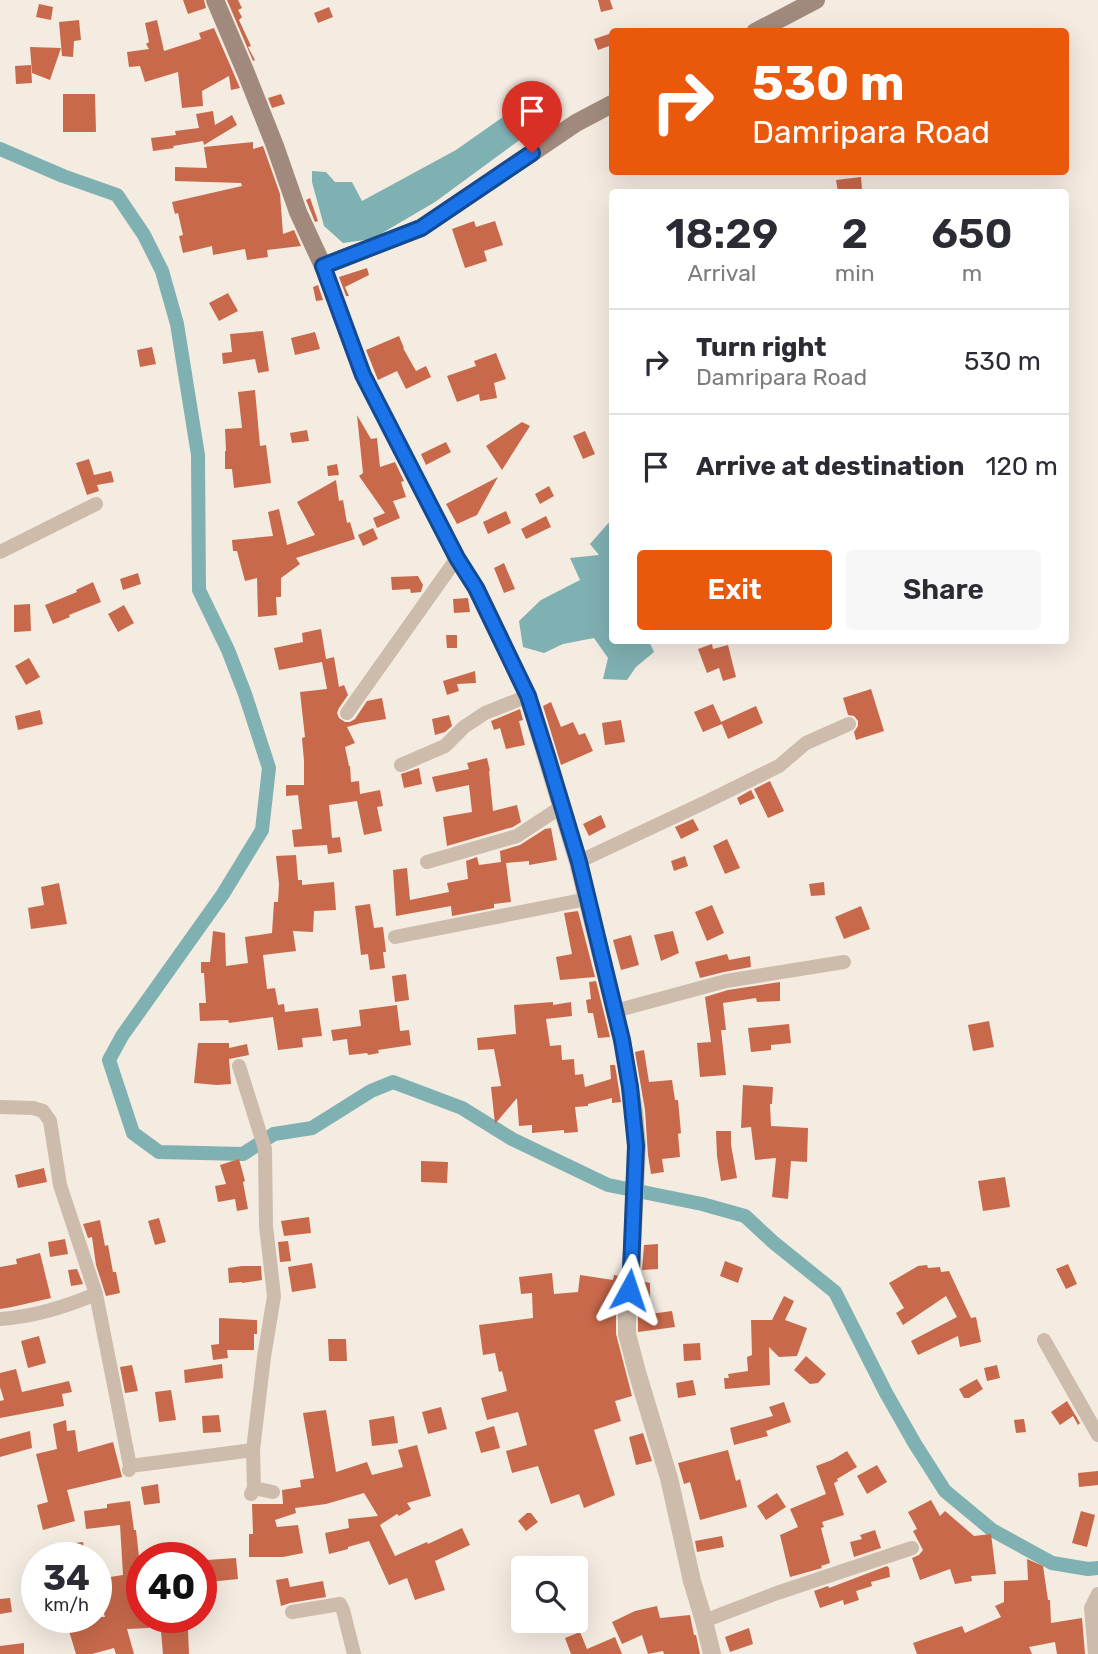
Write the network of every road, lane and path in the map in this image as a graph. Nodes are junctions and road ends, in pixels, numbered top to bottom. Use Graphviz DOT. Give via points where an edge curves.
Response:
graph roads {
  1 [pos="215,0"];
  2 [pos="816,0"];
  3 [pos="763,28"];
  4 [pos="609,106"];
  5 [pos="323,266"];
  6 [pos="96,504"];
  7 [pos="0,552"];
  8 [pos="457,558"];
  9 [pos="528,696"];
  10 [pos="347,713"];
  11 [pos="849,724"];
  12 [pos="401,765"];
  13 [pos="561,807"];
  14 [pos="427,862"];
  15 [pos="579,862"];
  16 [pos="587,899"];
  17 [pos="395,937"];
  18 [pos="844,962"];
  19 [pos="614,1011"];
  20 [pos="239,1066"];
  21 [pos="0,1107"];
  22 [pos="96,1294"];
  23 [pos="0,1319"];
  24 [pos="1044,1340"];
  25 [pos="1098,1435"];
  26 [pos="253,1450"];
  27 [pos="273,1492"];
  28 [pos="912,1548"];
  29 [pos="1098,1594"];
  30 [pos="292,1612"];
  31 [pos="704,1621"];
  32 [pos="354,1654"];
  33 [pos="712,1654"];
  34 [pos="1095,1654"];
  1 -- 5 [label="main road"];
  2 -- 3 [label="main road"];
  4 -- 5 [label="main road" via="421,228"];
  5 -- 8 [label="street" via="363,375"];
  6 -- 7 [label="street"];
  8 -- 9 [label="street"];
  8 -- 10 [label="street"];
  9 -- 12 [label="street" via="485,713 445,746"];
  9 -- 13 [label="street"];
  11 -- 15 [label="street" via="806,743 779,766"];
  13 -- 14 [label="street" via="517,836"];
  13 -- 15 [label="street"];
  15 -- 16 [label="street"];
  16 -- 17 [label="street"];
  16 -- 19 [label="street"];
  18 -- 19 [label="street" via="726,981"];
  19 -- 31 [label="street" via="630,1087 636,1146 627,1334"];
  20 -- 26 [label="street" via="265,1149 266,1226 274,1296"];
  21 -- 22 [label="street" via="33,1108 43,1111 50,1121 60,1185"];
  22 -- 23 [label="street" via="45,1311"];
  22 -- 26 [label="street" via="130,1468"];
  24 -- 25 [label="street"];
  26 -- 27 [label="street" via="253,1491"];
  28 -- 31 [label="street"];
  29 -- 34 [label="street" via="1091,1608"];
  30 -- 32 [label="street" via="340,1604"];
  31 -- 33 [label="street"];
}
